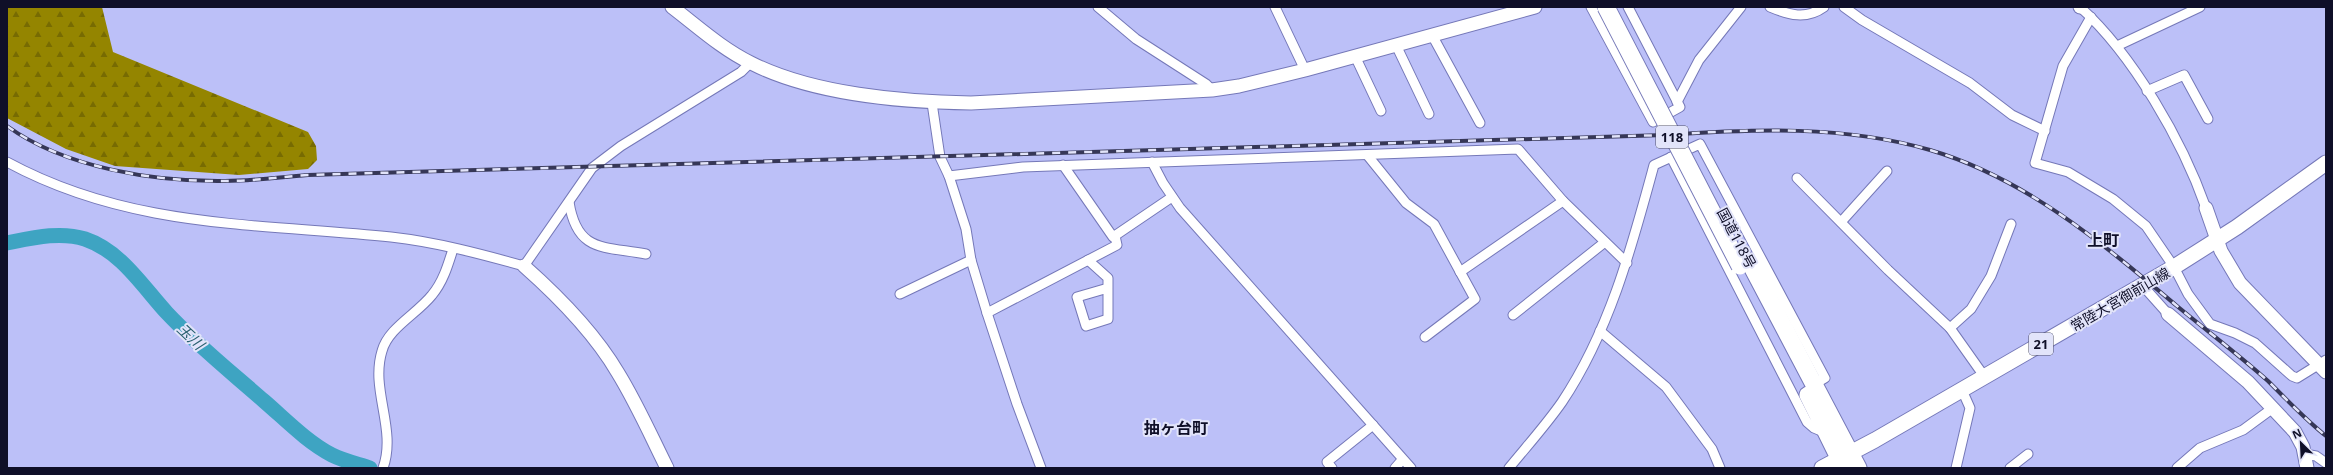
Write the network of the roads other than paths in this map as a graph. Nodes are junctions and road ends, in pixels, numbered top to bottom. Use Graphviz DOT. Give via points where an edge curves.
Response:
graph roads {
  1 [pos="672,7"];
  2 [pos="1098,7"];
  3 [pos="1275,7"];
  4 [pos="1535,7"];
  5 [pos="1591,7"];
  6 [pos="1606,7"];
  7 [pos="1617,7"];
  8 [pos="1628,7"];
  9 [pos="1741,7"];
  10 [pos="1770,7"];
  11 [pos="1824,7"];
  12 [pos="1844,7"];
  13 [pos="2080,7"];
  14 [pos="2200,7"];
  15 [pos="2091,18"];
  16 [pos="1432,35"];
  17 [pos="1396,45"];
  18 [pos="2117,46"];
  19 [pos="1355,56"];
  20 [pos="750,63"];
  21 [pos="1305,70"];
  22 [pos="1212,90"];
  23 [pos="2147,91"];
  24 [pos="932,102"];
  25 [pos="1677,102"];
  26 [pos="1381,111"];
  27 [pos="1429,114"];
  28 [pos="2208,119"];
  29 [pos="1480,123"];
  30 [pos="2045,130"];
  31 [pos="1368,156"];
  32 [pos="1671,157"];
  33 [pos="7,162"];
  34 [pos="1152,162"];
  35 [pos="2326,163"];
  36 [pos="1063,165"];
  37 [pos="1887,171"];
  38 [pos="949,176"];
  39 [pos="1797,178"];
  40 [pos="1172,197"];
  41 [pos="1563,201"];
  42 [pos="569,202"];
  43 [pos="2206,208"];
  44 [pos="1841,222"];
  45 [pos="2011,224"];
  46 [pos="1115,236"];
  47 [pos="2217,239"];
  48 [pos="1605,242"];
  49 [pos="453,249"];
  50 [pos="646,254"];
  51 [pos="971,260"];
  52 [pos="1088,260"];
  53 [pos="1627,262"];
  54 [pos="1744,264"];
  55 [pos="524,266"];
  56 [pos="2174,267"];
  57 [pos="1460,272"];
  58 [pos="2142,286"];
  59 [pos="1108,288"];
  60 [pos="900,294"];
  61 [pos="987,313"];
  62 [pos="2168,314"];
  63 [pos="1513,315"];
  64 [pos="1950,328"];
  65 [pos="1600,331"];
  66 [pos="1425,337"];
  67 [pos="2323,366"];
  68 [pos="1984,376"];
  69 [pos="1815,384"];
  70 [pos="1962,390"];
  71 [pos="2273,408"];
  72 [pos="1373,425"];
  73 [pos="1826,433"];
  74 [pos="2028,454"];
  75 [pos="2305,454"];
  76 [pos="1402,460"];
  77 [pos="1848,462"];
  78 [pos="2326,463"];
  79 [pos="383,468"];
  80 [pos="667,468"];
  81 [pos="1041,468"];
  82 [pos="1332,468"];
  83 [pos="1394,468"];
  84 [pos="1411,468"];
  85 [pos="1509,468"];
  86 [pos="1720,468"];
  87 [pos="1822,468"];
  88 [pos="1956,468"];
  89 [pos="2010,468"];
  90 [pos="2177,468"];
  91 [pos="2307,468"];
  1 -- 20 [label="street"];
  2 -- 22 [label="street" via="1136,39"];
  3 -- 21 [label="street"];
  4 -- 16 [label="street"];
  5 -- 25 [label="street" via="1652,122 1680,108"];
  6 -- 54 [label="highway, 国道118号 / 118, bridge"];
  7 -- 54 [label="highway, 国道118号 / 118"];
  8 -- 25 [label="street"];
  9 -- 25 [label="street" via="1699,60"];
  10 -- 11 [label="street" via="1800,16 1809,15"];
  12 -- 30 [label="street" via="1970,83 2012,115"];
  13 -- 15 [label="street"];
  14 -- 18 [label="street"];
  15 -- 18 [label="street"];
  15 -- 30 [label="street" via="2063,66"];
  16 -- 17 [label="street"];
  16 -- 29 [label="street"];
  17 -- 19 [label="street"];
  17 -- 27 [label="street"];
  18 -- 23 [label="street"];
  19 -- 21 [label="street"];
  19 -- 26 [label="street"];
  20 -- 24 [label="street" via="815,85 882,98"];
  20 -- 42 [label="street" via="741,72 605,158 592,168"];
  21 -- 22 [label="street"];
  22 -- 24 [label="street" via="971,103"];
  23 -- 28 [label="street" via="2184,75"];
  23 -- 43 [label="street" via="2176,140"];
  24 -- 38 [label="street" via="940,157"];
  30 -- 56 [label="street" via="2036,163 2068,172 2114,199 2146,226"];
  31 -- 34 [label="street"];
  31 -- 41 [label="street" via="1518,150"];
  31 -- 57 [label="street" via="1406,203 1434,224"];
  32 -- 53 [label="street" via="1654,165"];
  32 -- 69 [label="street" via="1700,144 1826,378"];
  32 -- 73 [label="street" via="1807,422"];
  33 -- 49 [label="street" via="32,175 77,192 157,215 236,226 392,237"];
  34 -- 36 [label="street"];
  34 -- 40 [label="street"];
  35 -- 47 [label="main road, 常陸大宮御前山線 / 21"];
  36 -- 38 [label="street"];
  36 -- 46 [label="street" via="1113,237"];
  37 -- 44 [label="street"];
  38 -- 51 [label="street" via="966,229"];
  39 -- 44 [label="street"];
  40 -- 46 [label="street"];
  40 -- 72 [label="street"];
  41 -- 48 [label="street"];
  41 -- 57 [label="street"];
  42 -- 50 [label="street" via="576,229 585,240"];
  42 -- 55 [label="street"];
  43 -- 47 [label="street"];
  44 -- 64 [label="street"];
  45 -- 64 [label="street" via="1991,276 1971,309"];
  46 -- 52 [label="street" via="1116,245"];
  47 -- 56 [label="main road, 常陸大宮御前山線 / 21"];
  47 -- 67 [label="street" via="2231,270 2247,292"];
  48 -- 53 [label="street"];
  48 -- 63 [label="street"];
  49 -- 55 [label="street"];
  49 -- 79 [label="street" via="444,278 437,289 390,336 382,349 378,375 388,436 387,457"];
  51 -- 60 [label="street"];
  51 -- 61 [label="street"];
  52 -- 59 [label="street" via="1108,278"];
  52 -- 61 [label="street"];
  53 -- 65 [label="street"];
  54 -- 69 [label="highway, 国道118号 / 118"];
  54 -- 73 [label="highway, 国道118号 / 118"];
  55 -- 80 [label="street" via="569,309 607,357 633,399"];
  56 -- 58 [label="main road, 常陸大宮御前山線 / 21"];
  56 -- 67 [label="street" via="2188,294 2210,324 2235,332 2255,343 2297,378"];
  57 -- 66 [label="street" via="1475,299"];
  58 -- 62 [label="street"];
  58 -- 68 [label="main road, 常陸大宮御前山線 / 21"];
  59 -- 59 [label="street" via="1108,319 1086,326 1077,297"];
  61 -- 81 [label="street"];
  62 -- 71 [label="street" via="2235,370"];
  64 -- 68 [label="street"];
  65 -- 85 [label="street" via="1562,401"];
  65 -- 86 [label="street" via="1666,387 1712,449"];
  68 -- 70 [label="main road, 常陸大宮御前山線 / 21"];
  69 -- 77 [label="highway, 国道118号 / 118"];
  70 -- 77 [label="main road, 常陸大宮御前山線 / 21"];
  70 -- 88 [label="street" via="1970,408"];
  71 -- 75 [label="street" via="2300,439"];
  71 -- 90 [label="street" via="2243,430 2200,448"];
  72 -- 76 [label="street"];
  72 -- 82 [label="street" via="1327,462"];
  73 -- 77 [label="highway, 国道118号 / 118"];
  74 -- 89 [label="street"];
  75 -- 78 [label="street" via="2316,456"];
  75 -- 91 [label="street"];
  76 -- 83 [label="street"];
  76 -- 84 [label="street"];
  77 -- 87 [label="main road, 常陸大宮御前山線 / 21"];
}
